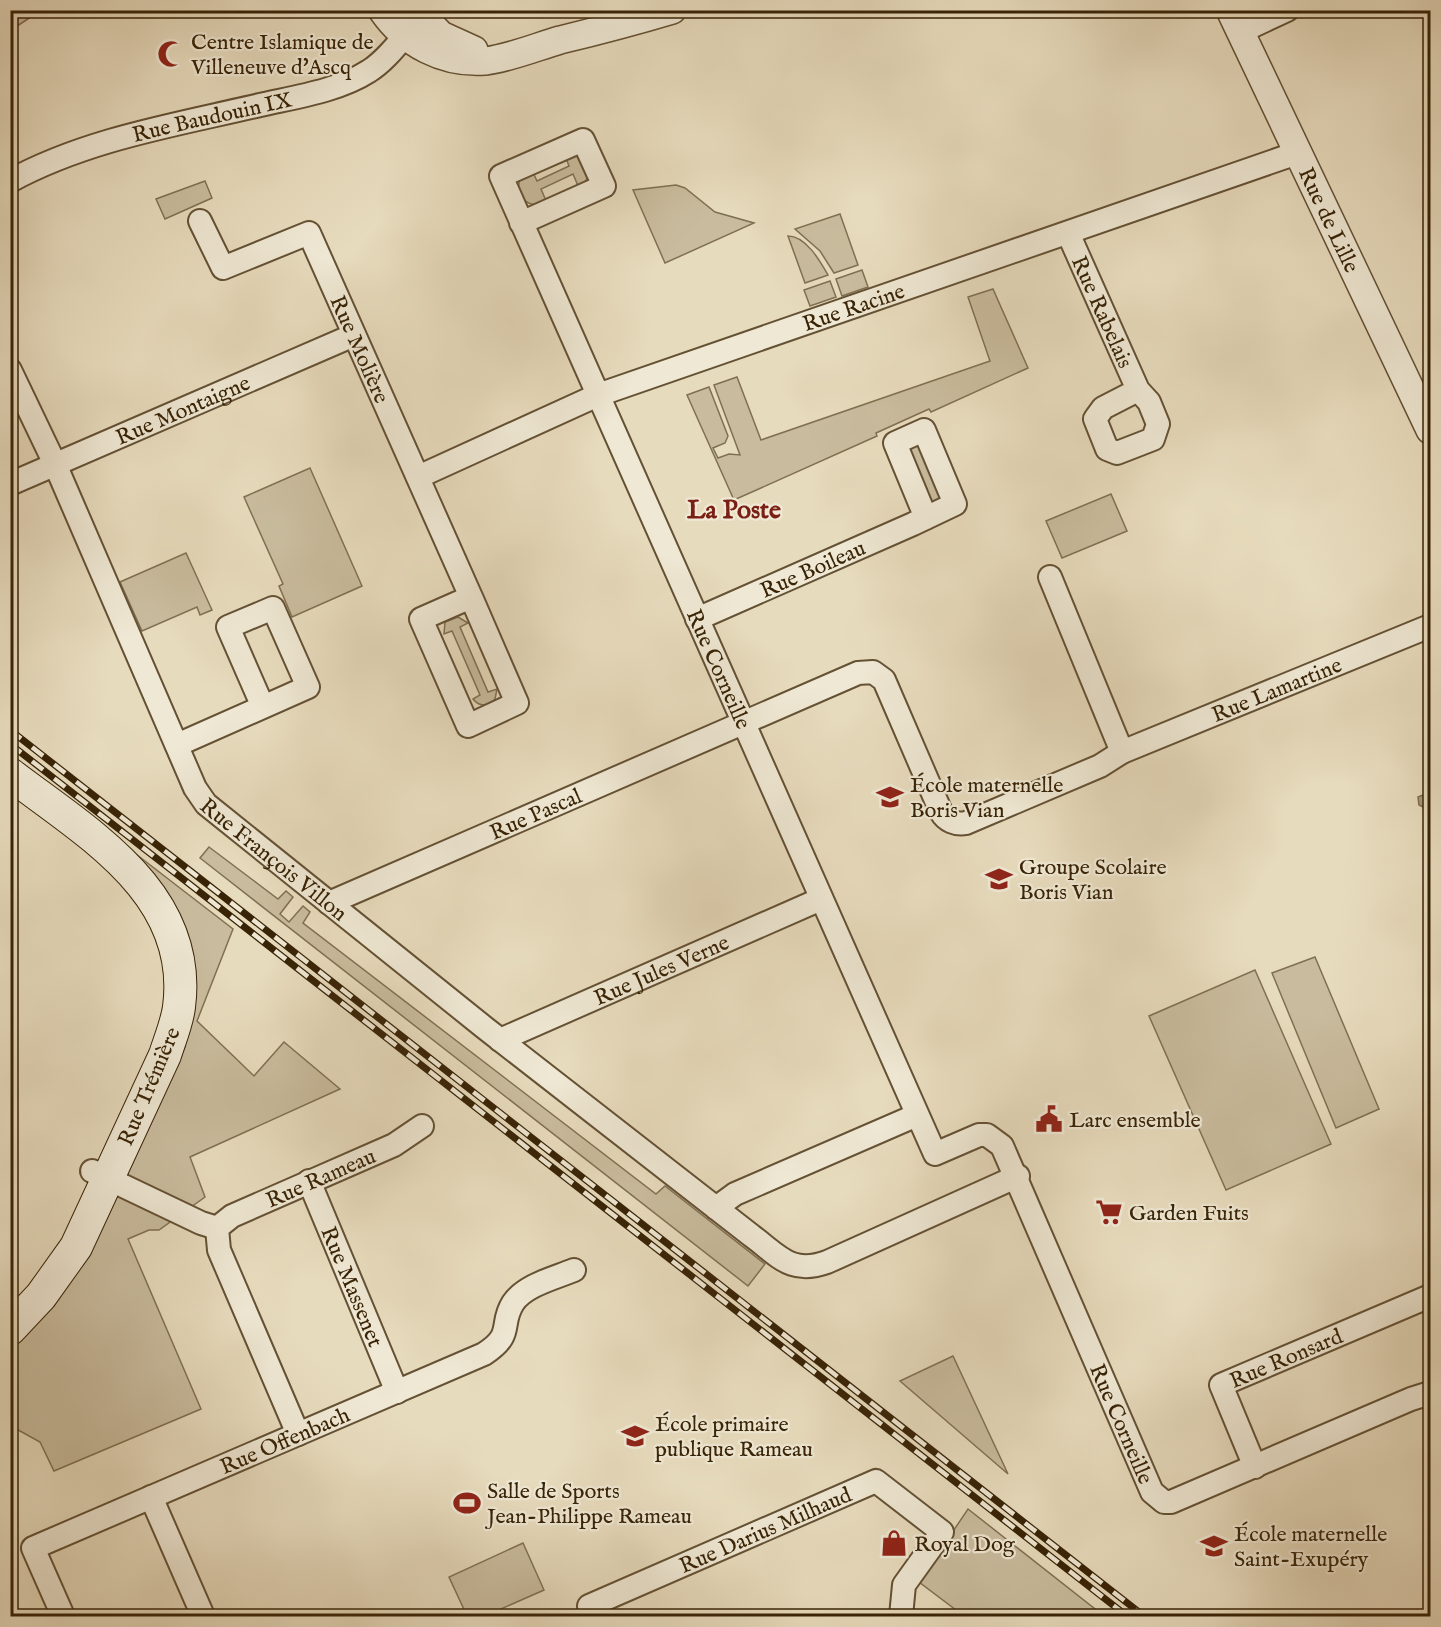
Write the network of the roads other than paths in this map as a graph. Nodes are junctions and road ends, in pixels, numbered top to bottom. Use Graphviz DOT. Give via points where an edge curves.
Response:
graph roads {
  1 [pos="382,10"];
  2 [pos="672,10"];
  3 [pos="1287,10"];
  4 [pos="415,21"];
  5 [pos="1235,21"];
  6 [pos="1297,153"];
  7 [pos="10,182"];
  8 [pos="200,221"];
  9 [pos="521,223"];
  10 [pos="1068,233"];
  11 [pos="354,335"];
  12 [pos="10,370"];
  13 [pos="1138,390"];
  14 [pos="598,395"];
  15 [pos="1431,430"];
  16 [pos="55,464"];
  17 [pos="418,477"];
  18 [pos="10,484"];
  19 [pos="926,518"];
  20 [pos="1050,577"];
  21 [pos="471,597"];
  22 [pos="697,619"];
  23 [pos="1431,626"];
  24 [pos="263,707"];
  25 [pos="743,723"];
  26 [pos="177,745"];
  27 [pos="1122,752"];
  28 [pos="10,774"];
  29 [pos="10,798"];
  30 [pos="821,899"];
  31 [pos="329,903"];
  32 [pos="500,1040"];
  33 [pos="917,1115"];
  34 [pos="422,1126"];
  35 [pos="100,1175"];
  36 [pos="1017,1176"];
  37 [pos="309,1181"];
  38 [pos="716,1208"];
  39 [pos="217,1228"];
  40 [pos="574,1269"];
  41 [pos="1431,1296"];
  42 [pos="11,1320"];
  43 [pos="398,1392"];
  44 [pos="1431,1393"];
  45 [pos="298,1434"];
  46 [pos="1255,1467"];
  47 [pos="152,1497"];
  48 [pos="63,1617"];
  49 [pos="203,1617"];
  50 [pos="590,1617"];
  51 [pos="901,1617"];
  1 -- 4 [label="street"];
  2 -- 4 [label="street" via="501,53 475,51"];
  3 -- 5 [label="street"];
  4 -- 7 [label="street, Rue Baudouin IX" via="377,66 356,78 94,145"];
  5 -- 6 [label="street, Rue de Lille"];
  6 -- 10 [label="street, Rue Racine"];
  6 -- 15 [label="street, Rue de Lille"];
  8 -- 11 [label="street, Rue Molière" via="223,268 309,233"];
  9 -- 14 [label="street, Rue Corneille"];
  10 -- 13 [label="street, Rue Rabelais"];
  10 -- 14 [label="street, Rue Racine"];
  11 -- 16 [label="street, Rue Montaigne"];
  11 -- 17 [label="street, Rue Molière"];
  12 -- 16 [label="street, Rue François Villon"];
  14 -- 17 [label="street, Rue Racine"];
  14 -- 22 [label="street, Rue Corneille"];
  16 -- 18 [label="street, Rue Montaigne"];
  16 -- 26 [label="street, Rue François Villon"];
  17 -- 21 [label="street, Rue Molière"];
  19 -- 22 [label="street, Rue Boileau"];
  20 -- 27 [label="street"];
  21 -- 21 [label="street, Rue Molière" via="421,619 468,726 518,703"];
  22 -- 25 [label="street, Rue Corneille"];
  23 -- 27 [label="street, Rue Lamartine"];
  24 -- 26 [label="street"];
  25 -- 27 [label="street, Rue Lamartine" via="858,673 873,672 884,680 941,812 957,824 1089,770"];
  25 -- 30 [label="street, Rue Corneille"];
  25 -- 31 [label="street, Rue Pascal"];
  26 -- 31 [label="street, Rue François Villon" via="206,804"];
  28 -- 35 [label="main road, Rue Trémière" via="132,871 158,905 175,946 180,988 176,1025 165,1055"];
  29 -- 35 [label="main road, Rue Trémière" via="126,890 148,922 158,946 163,992 159,1018"];
  30 -- 32 [label="street, Rue Jules Verne"];
  30 -- 33 [label="street, Rue Corneille"];
  31 -- 32 [label="street, Rue François Villon"];
  32 -- 38 [label="street, Rue François Villon"];
  33 -- 36 [label="street, Rue Corneille" via="934,1154 973,1136 987,1136 1002,1146"];
  33 -- 38 [label="street" via="735,1194"];
  34 -- 37 [label="street, Rue Rameau" via="394,1145"];
  35 -- 39 [label="street"];
  35 -- 42 [label="main road, Rue Trémière"];
  36 -- 38 [label="street" via="813,1267 798,1268 788,1263"];
  36 -- 46 [label="street, Rue Corneille" via="1152,1492 1164,1502 1171,1502"];
  37 -- 39 [label="street, Rue Rameau" via="232,1216"];
  37 -- 43 [label="street, Rue Massenet"];
  39 -- 45 [label="street" via="219,1250"];
  40 -- 43 [label="street, Rue Offenbach" via="519,1297 509,1310 504,1334 492,1349"];
  41 -- 46 [label="street, Rue Ronsard" via="1221,1386"];
  43 -- 45 [label="street, Rue Offenbach"];
  44 -- 46 [label="street, Rue Corneille"];
  45 -- 47 [label="street, Rue Offenbach"];
  47 -- 48 [label="street, Rue Offenbach" via="33,1548"];
  47 -- 49 [label="street"];
  50 -- 51 [label="street, Rue Darius Milhaud" via="589,1606 876,1481 942,1532 904,1585"];
}
